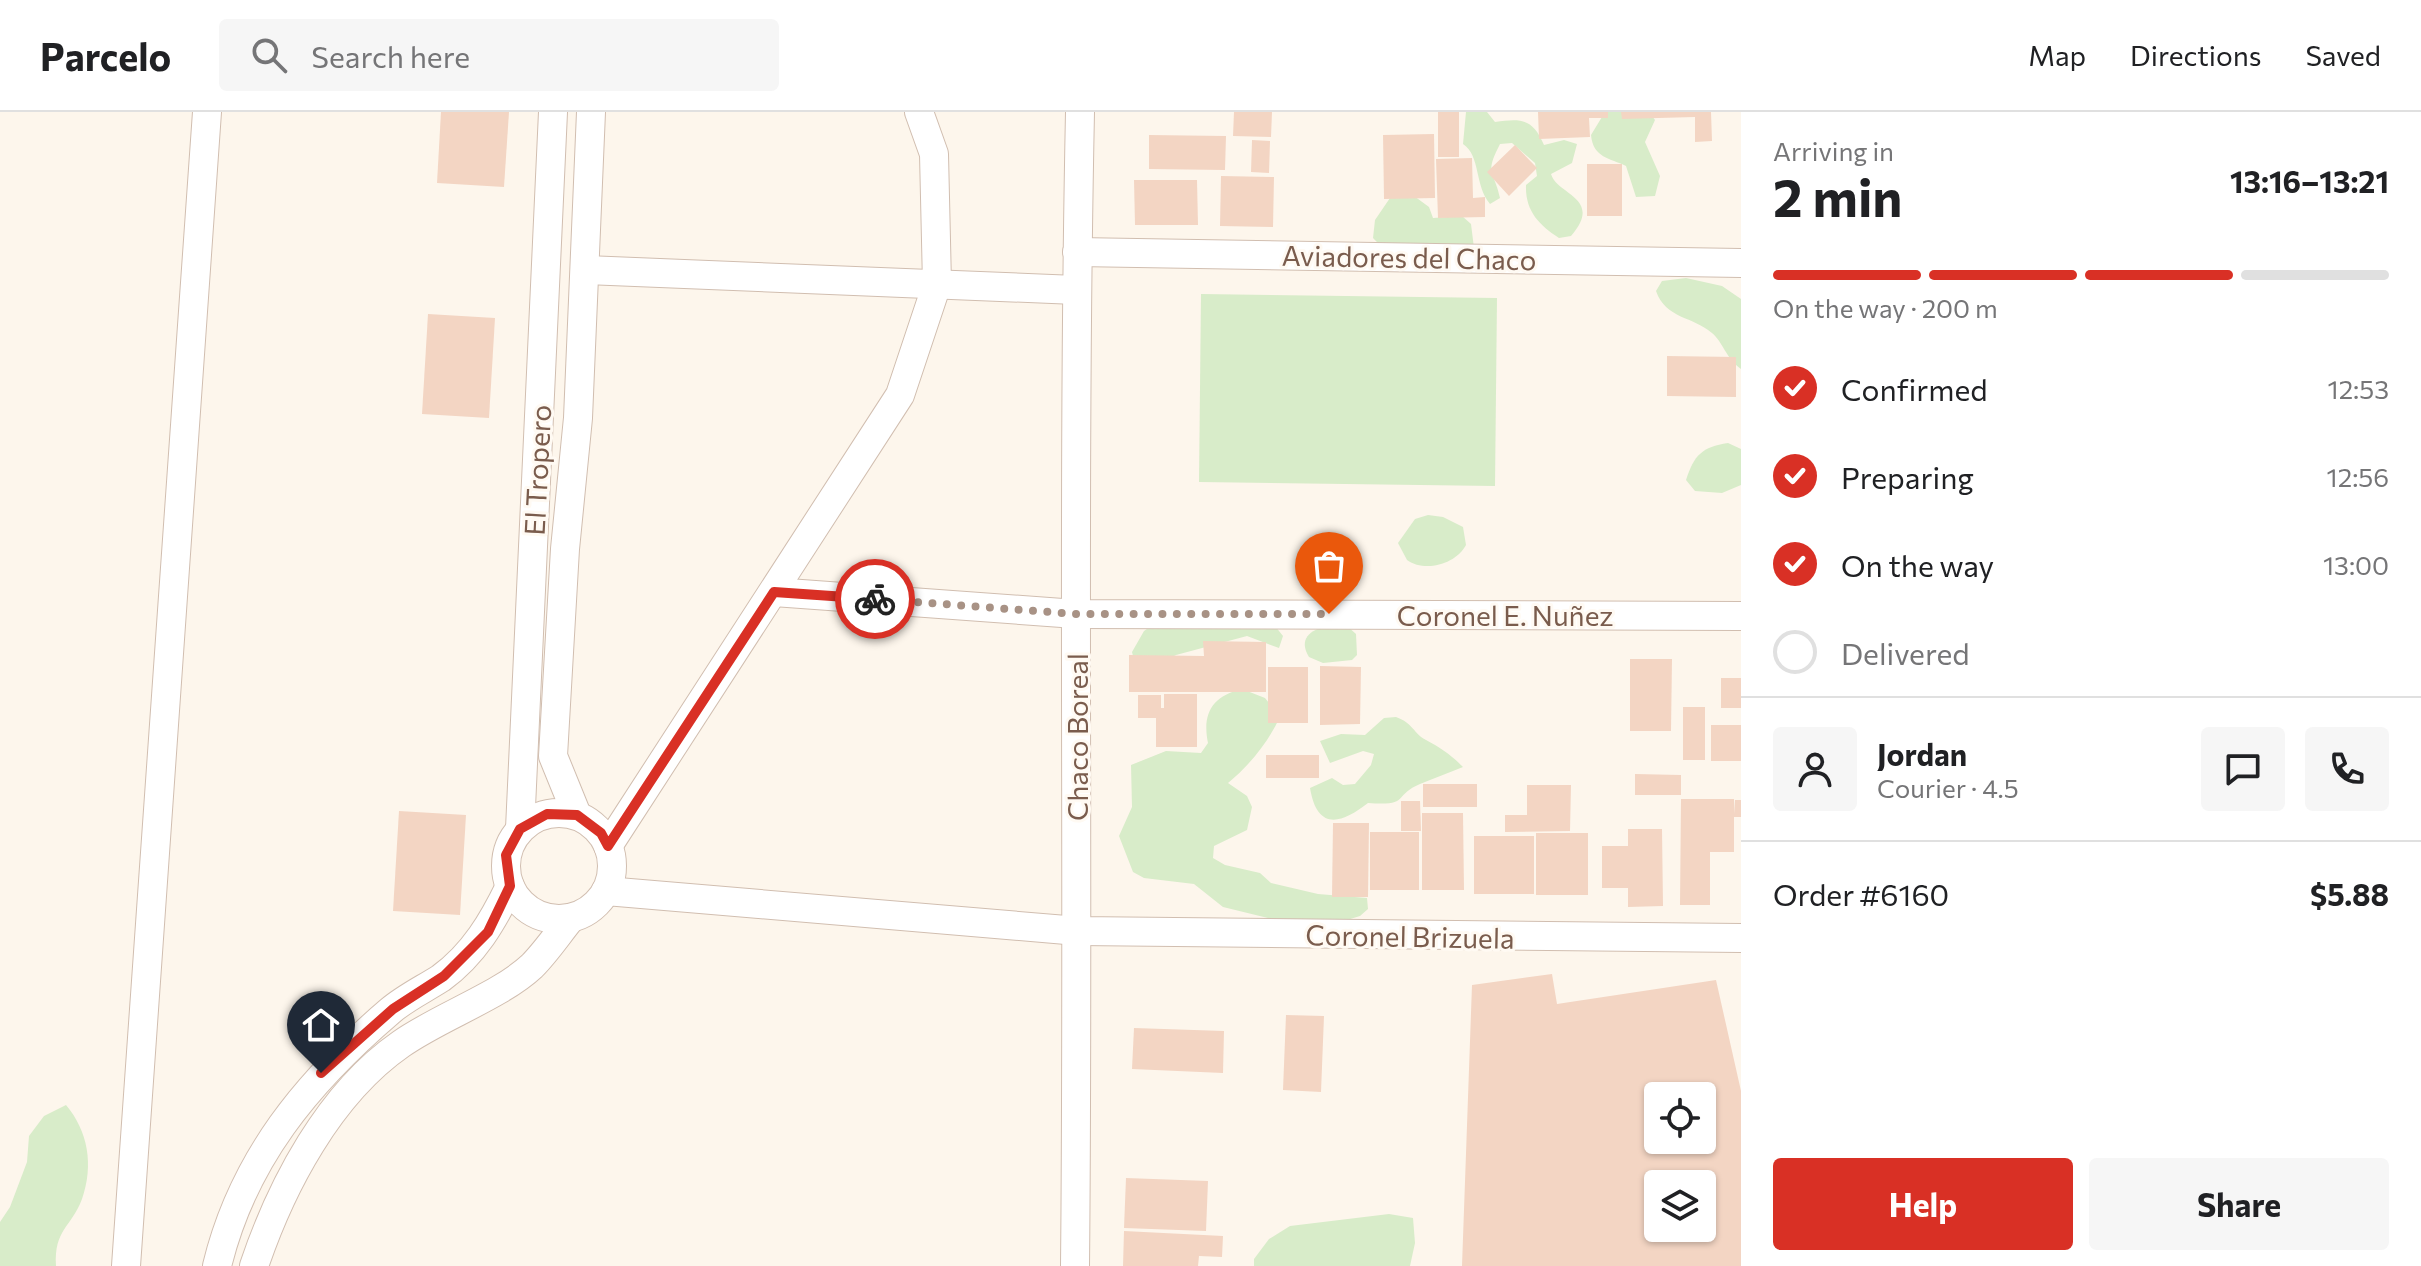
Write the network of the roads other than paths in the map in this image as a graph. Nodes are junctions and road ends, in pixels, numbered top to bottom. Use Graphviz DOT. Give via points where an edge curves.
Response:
graph roads {
  1 [pos="207,112"];
  2 [pos="553,112"];
  3 [pos="591,112"];
  4 [pos="919,112"];
  5 [pos="1080,112"];
  6 [pos="1077,252"];
  7 [pos="1741,263"];
  8 [pos="586,270"];
  9 [pos="937,284"];
  10 [pos="1076,290"];
  11 [pos="774,592"];
  12 [pos="1076,614"];
  13 [pos="1741,616"];
  14 [pos="577,815"];
  15 [pos="520,829"];
  16 [pos="608,846"];
  17 [pos="510,886"];
  18 [pos="606,891"];
  19 [pos="571,918"];
  20 [pos="1078,931"];
  21 [pos="1741,938"];
  22 [pos="126,1266"];
  23 [pos="217,1266"];
  24 [pos="254,1266"];
  25 [pos="1075,1266"];
  1 -- 22 [label="street"];
  2 -- 15 [label="street, El Tropero"];
  3 -- 8 [label="street, El Tropero"];
  4 -- 9 [label="street" via="934,154"];
  5 -- 6 [label="street, Chaco Boreal"];
  6 -- 7 [label="street, Aviadores del Chaco"];
  6 -- 10 [label="street, Chaco Boreal"];
  8 -- 9 [label="street"];
  8 -- 14 [label="street, El Tropero" via="553,756"];
  9 -- 10 [label="street"];
  9 -- 11 [label="street" via="900,395"];
  10 -- 12 [label="street, Chaco Boreal"];
  11 -- 12 [label="street, Coronel E. Nuñez"];
  11 -- 16 [label="street"];
  12 -- 13 [label="street, Coronel E. Nuñez"];
  12 -- 20 [label="street, Chaco Boreal"];
  14 -- 15 [label="street" via="547,814"];
  14 -- 16 [label="street" via="601,833"];
  15 -- 17 [label="street" via="506,855"];
  16 -- 18 [label="street" via="612,861"];
  17 -- 19 [label="street" via="528,910"];
  17 -- 23 [label="street" via="488,932 444,976 393,1009 321,1073 252,1169"];
  18 -- 19 [label="street" via="586,913"];
  18 -- 20 [label="street, Coronel Brizuela"];
  19 -- 24 [label="street" via="531,967 428,1026 366,1074 297,1168"];
  20 -- 21 [label="street, Coronel Brizuela"];
  20 -- 25 [label="street, Chaco Boreal"];
}
